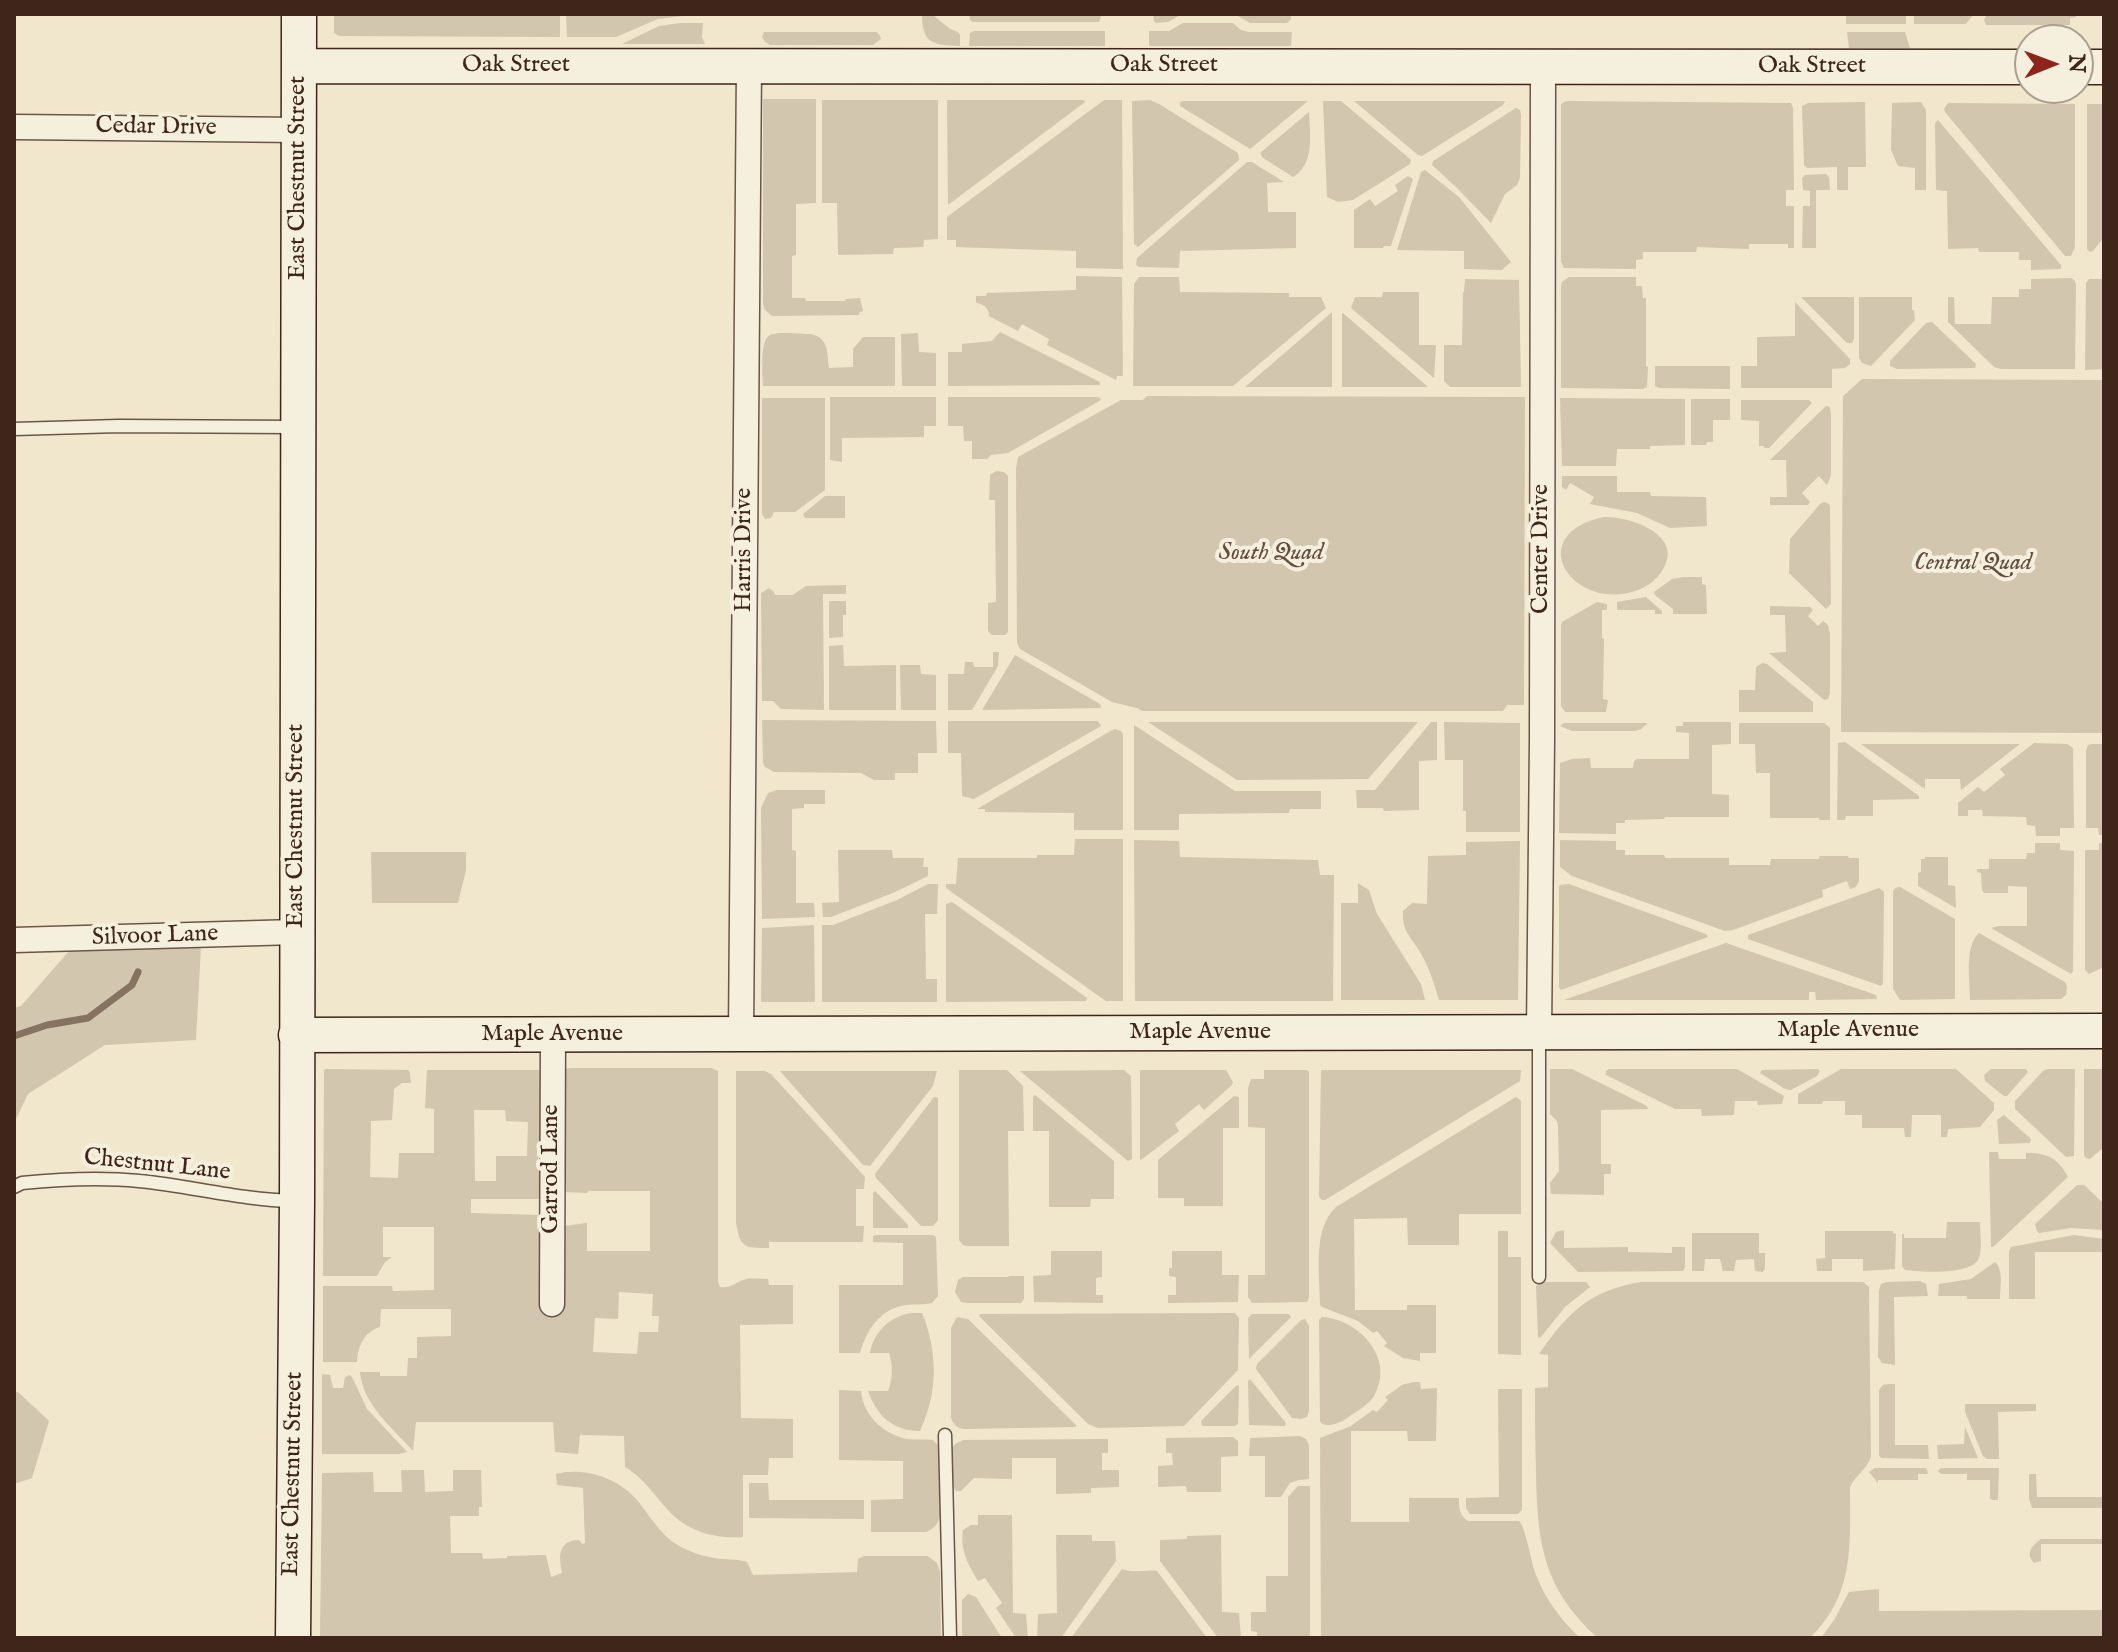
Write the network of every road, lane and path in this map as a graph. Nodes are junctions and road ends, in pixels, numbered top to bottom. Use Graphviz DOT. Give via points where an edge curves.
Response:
graph roads {
  1 [pos="299,14"];
  2 [pos="299,66"];
  3 [pos="749,66"];
  4 [pos="1543,67"];
  5 [pos="2014,67"];
  6 [pos="14,127"];
  7 [pos="299,130"];
  8 [pos="298,427"];
  9 [pos="14,429"];
  10 [pos="296,932"];
  11 [pos="14,940"];
  12 [pos="2104,1031"];
  13 [pos="1539,1032"];
  14 [pos="741,1034"];
  15 [pos="296,1035"];
  16 [pos="553,1035"];
  17 [pos="14,1187"];
  18 [pos="297,1201"];
  19 [pos="1539,1277"];
  20 [pos="552,1304"];
  21 [pos="945,1435"];
  22 [pos="293,1638"];
  23 [pos="950,1638"];
  1 -- 2 [label="street, East Chestnut Street"];
  2 -- 3 [label="street, Oak Street"];
  2 -- 7 [label="street, East Chestnut Street"];
  3 -- 4 [label="street, Oak Street"];
  3 -- 14 [label="street, Harris Drive"];
  4 -- 5 [label="street, Oak Street"];
  4 -- 13 [label="street, Center Drive"];
  6 -- 7 [label="street, Cedar Drive"];
  7 -- 8 [label="street, East Chestnut Street"];
  8 -- 9 [label="lane"];
  8 -- 10 [label="street, East Chestnut Street"];
  10 -- 11 [label="street, Silvoor Lane"];
  10 -- 15 [label="street, East Chestnut Street"];
  12 -- 13 [label="street, Maple Avenue"];
  13 -- 14 [label="street, Maple Avenue"];
  13 -- 19 [label="lane"];
  14 -- 16 [label="street, Maple Avenue"];
  15 -- 16 [label="street, Maple Avenue"];
  15 -- 18 [label="street, East Chestnut Street"];
  16 -- 20 [label="street, Garrod Lane"];
  17 -- 18 [label="lane, Chestnut Lane" via="102,1179"];
  18 -- 22 [label="street, East Chestnut Street"];
  21 -- 23 [label="lane"];
}
